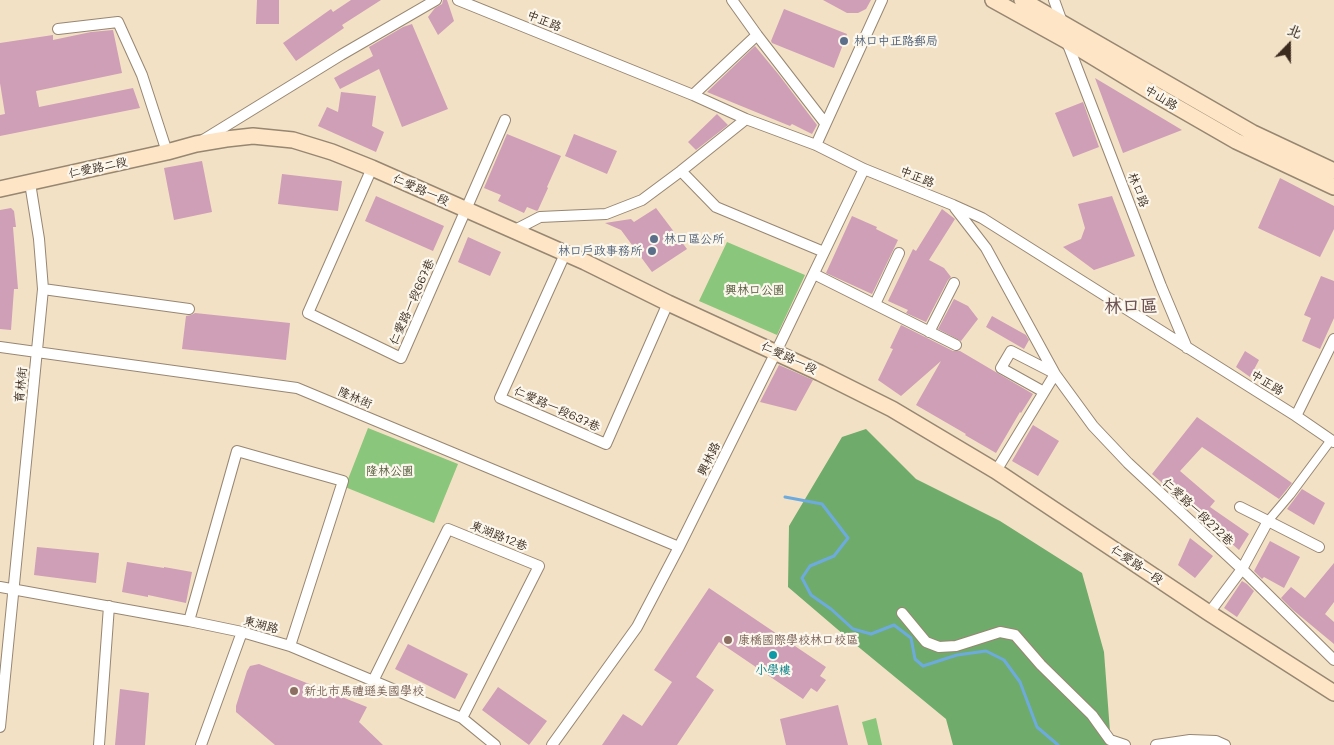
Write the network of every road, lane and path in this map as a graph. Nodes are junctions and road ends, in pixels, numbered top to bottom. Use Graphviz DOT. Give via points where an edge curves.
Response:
graph roads {
  1 [pos="436,0"];
  2 [pos="458,0"];
  3 [pos="732,0"];
  4 [pos="882,0"];
  5 [pos="993,0"];
  6 [pos="1022,0"];
  7 [pos="1054,0"];
  8 [pos="1062,22"];
  9 [pos="58,29"];
  10 [pos="757,35"];
  11 [pos="1067,40"];
  12 [pos="693,95"];
  13 [pos="746,119"];
  14 [pos="505,120"];
  15 [pos="826,123"];
  16 [pos="196,144"];
  17 [pos="816,145"];
  18 [pos="167,152"];
  19 [pos="372,168"];
  20 [pos="864,169"];
  21 [pos="681,171"];
  22 [pos="1334,171"];
  23 [pos="30,183"];
  24 [pos="1334,187"];
  25 [pos="0,189"];
  26 [pos="953,205"];
  27 [pos="466,210"];
  28 [pos="513,231"];
  29 [pos="824,252"];
  30 [pos="899,252"];
  31 [pos="565,254"];
  32 [pos="814,274"];
  33 [pos="954,283"];
  34 [pos="43,289"];
  35 [pos="668,303"];
  36 [pos="875,304"];
  37 [pos="189,309"];
  38 [pos="930,332"];
  39 [pos="1334,340"];
  40 [pos="956,345"];
  41 [pos="0,347"];
  42 [pos="1187,348"];
  43 [pos="776,352"];
  44 [pos="37,353"];
  45 [pos="1055,374"];
  46 [pos="1044,392"];
  47 [pos="1296,416"];
  48 [pos="1332,441"];
  49 [pos="996,471"];
  50 [pos="1240,507"];
  51 [pos="1268,521"];
  52 [pos="679,547"];
  53 [pos="1319,547"];
  54 [pos="1242,569"];
  55 [pos="0,587"];
  56 [pos="13,589"];
  57 [pos="109,606"];
  58 [pos="902,613"];
  59 [pos="1209,613"];
  60 [pos="189,621"];
  61 [pos="242,632"];
  62 [pos="290,646"];
  63 [pos="1334,660"];
  64 [pos="373,681"];
  65 [pos="1334,693"];
  66 [pos="462,718"];
  67 [pos="0,727"];
  68 [pos="99,745"];
  69 [pos="201,745"];
  70 [pos="495,745"];
  71 [pos="552,745"];
  72 [pos="1125,745"];
  73 [pos="1156,745"];
  74 [pos="1225,745"];
  1 -- 16 [label="street"];
  2 -- 12 [label="street, 中正路"];
  3 -- 10 [label="street"];
  4 -- 15 [label="street"];
  5 -- 11 [label="main road, 中山路"];
  6 -- 8 [label="main road, 中山路"];
  7 -- 8 [label="street"];
  8 -- 22 [label="main road, 中山路" via="1252,133"];
  9 -- 18 [label="street" via="118,22 142,75"];
  10 -- 12 [label="street"];
  10 -- 15 [label="street"];
  11 -- 24 [label="main road, 中山路" via="1236,141"];
  11 -- 42 [label="street, 林口路"];
  12 -- 13 [label="street, 中正路"];
  13 -- 17 [label="street, 中正路"];
  13 -- 21 [label="street"];
  14 -- 27 [label="street"];
  15 -- 17 [label="street"];
  16 -- 18 [label="main road, 仁愛路二段"];
  16 -- 19 [label="main road, 仁愛路一段" via="253,136 293,140"];
  17 -- 20 [label="street, 中正路"];
  18 -- 23 [label="main road, 仁愛路二段"];
  19 -- 27 [label="main road, 仁愛路一段"];
  19 -- 27 [label="street, 仁愛路一段667巷" via="308,313 401,358"];
  20 -- 26 [label="street, 中正路"];
  20 -- 29 [label="street, 興林路"];
  21 -- 28 [label="street" via="642,200 606,214 540,217"];
  21 -- 29 [label="street" via="716,207"];
  23 -- 25 [label="main road, 仁愛路二段"];
  23 -- 34 [label="street, 育林街"];
  26 -- 42 [label="street, 中正路" via="982,218"];
  26 -- 45 [label="street, 仁愛路一段272巷" via="986,248"];
  27 -- 28 [label="main road, 仁愛路一段"];
  28 -- 31 [label="main road, 仁愛路一段"];
  29 -- 32 [label="street, 興林路"];
  30 -- 36 [label="street"];
  31 -- 35 [label="main road, 仁愛路一段"];
  31 -- 35 [label="street, 仁愛路一段637巷" via="500,398 606,444"];
  32 -- 36 [label="street"];
  32 -- 43 [label="street, 興林路"];
  33 -- 38 [label="street"];
  34 -- 37 [label="street"];
  34 -- 44 [label="street, 育林街"];
  35 -- 43 [label="main road, 仁愛路一段"];
  36 -- 38 [label="street"];
  38 -- 40 [label="street"];
  39 -- 47 [label="street"];
  41 -- 44 [label="street, 隆林街"];
  42 -- 47 [label="street, 中正路"];
  43 -- 49 [label="main road, 仁愛路一段" via="892,409"];
  43 -- 52 [label="street, 興林路"];
  44 -- 52 [label="street, 隆林街" via="298,388"];
  44 -- 56 [label="street, 育林街"];
  45 -- 46 [label="street"];
  45 -- 46 [label="street" via="1011,351 1001,368"];
  45 -- 54 [label="street, 仁愛路一段272巷" via="1093,426 1128,463"];
  46 -- 49 [label="street"];
  47 -- 48 [label="street, 中正路"];
  48 -- 51 [label="street"];
  49 -- 59 [label="main road, 仁愛路一段"];
  50 -- 51 [label="street"];
  51 -- 53 [label="street"];
  51 -- 54 [label="street"];
  52 -- 71 [label="street, 興林路" via="637,627"];
  54 -- 59 [label="street"];
  54 -- 63 [label="street, 仁愛路一段272巷"];
  55 -- 56 [label="street, 東湖路"];
  56 -- 57 [label="street, 東湖路"];
  56 -- 67 [label="street, 育林街"];
  57 -- 60 [label="street, 東湖路"];
  57 -- 68 [label="street"];
  58 -- 72 [label="street" via="926,642 939,647 956,646 1000,632 1015,635 1092,715 1110,740"];
  59 -- 65 [label="main road, 仁愛路一段"];
  60 -- 61 [label="street, 東湖路"];
  60 -- 62 [label="street" via="237,451 343,481"];
  61 -- 62 [label="street, 東湖路"];
  61 -- 69 [label="street"];
  62 -- 64 [label="street, 東湖路"];
  64 -- 66 [label="street, 東湖路"];
  64 -- 66 [label="street, 東湖路12巷" via="448,529 539,566"];
  66 -- 70 [label="street, 東湖路"];
  73 -- 74 [label="street" via="1190,740 1216,741"];
}
